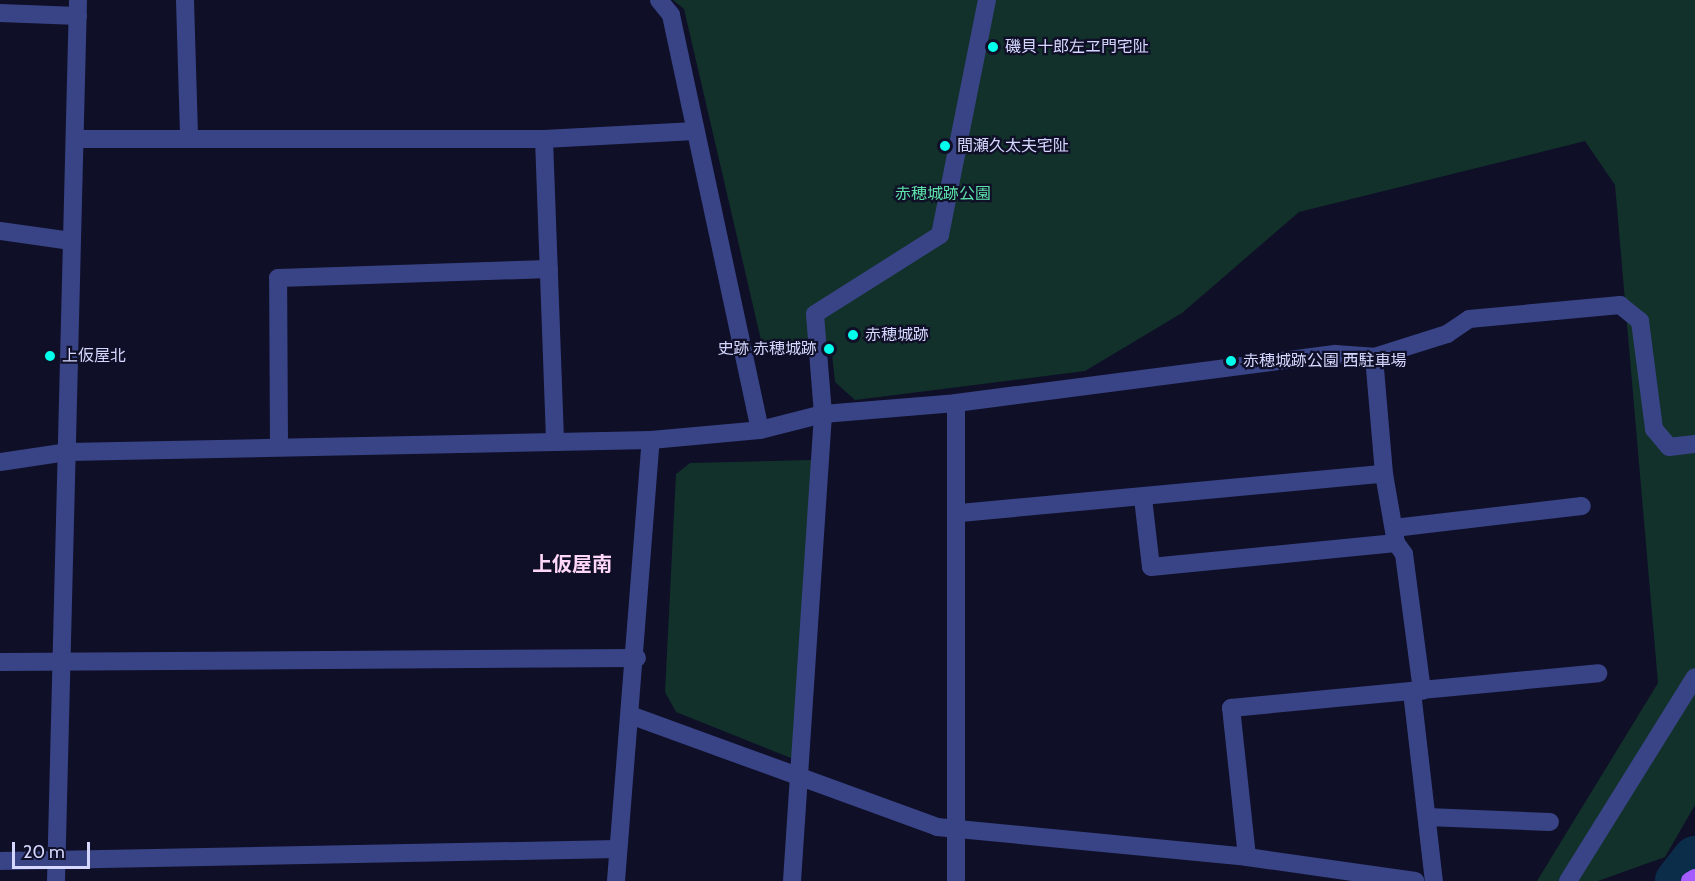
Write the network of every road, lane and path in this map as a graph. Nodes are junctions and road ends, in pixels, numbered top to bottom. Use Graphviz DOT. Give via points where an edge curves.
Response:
graph roads {
  1 [pos="185,0"];
  2 [pos="659,0"];
  3 [pos="987,0"];
  4 [pos="78,8"];
  5 [pos="0,14"];
  6 [pos="694,131"];
  7 [pos="189,137"];
  8 [pos="544,138"];
  9 [pos="75,139"];
  10 [pos="0,231"];
  11 [pos="71,241"];
  12 [pos="549,269"];
  13 [pos="1374,357"];
  14 [pos="956,403"];
  15 [pos="823,414"];
  16 [pos="760,429"];
  17 [pos="651,440"];
  18 [pos="555,442"];
  19 [pos="1695,444"];
  20 [pos="279,447"];
  21 [pos="68,452"];
  22 [pos="0,462"];
  23 [pos="1384,474"];
  24 [pos="1143,498"];
  25 [pos="1582,506"];
  26 [pos="960,513"];
  27 [pos="1395,536"];
  28 [pos="637,658"];
  29 [pos="63,660"];
  30 [pos="0,662"];
  31 [pos="1598,673"];
  32 [pos="1695,677"];
  33 [pos="1417,691"];
  34 [pos="630,715"];
  35 [pos="798,779"];
  36 [pos="1427,817"];
  37 [pos="1550,822"];
  38 [pos="956,829"];
  39 [pos="618,849"];
  40 [pos="1247,857"];
  41 [pos="57,860"];
  42 [pos="0,861"];
  43 [pos="1695,878"];
  44 [pos="56,881"];
  45 [pos="616,881"];
  46 [pos="792,881"];
  47 [pos="956,881"];
  48 [pos="1415,881"];
  49 [pos="1434,881"];
  50 [pos="1568,881"];
  51 [pos="1690,881"];
  1 -- 7 [label="street"];
  2 -- 6 [label="street" via="671,15"];
  3 -- 15 [label="street" via="940,235 815,314"];
  4 -- 5 [label="street"];
  4 -- 9 [label="street"];
  6 -- 8 [label="street"];
  6 -- 16 [label="street"];
  7 -- 8 [label="street"];
  7 -- 9 [label="street"];
  8 -- 12 [label="street"];
  9 -- 11 [label="street"];
  10 -- 11 [label="street"];
  11 -- 21 [label="street"];
  12 -- 18 [label="street"];
  12 -- 20 [label="street" via="278,278"];
  13 -- 14 [label="street" via="1335,354"];
  13 -- 19 [label="street" via="1446,334 1469,319 1620,305 1640,321 1654,429 1669,447"];
  13 -- 23 [label="street"];
  14 -- 15 [label="street"];
  14 -- 26 [label="street"];
  15 -- 16 [label="street"];
  15 -- 35 [label="street"];
  16 -- 17 [label="street"];
  17 -- 18 [label="street"];
  17 -- 28 [label="street"];
  18 -- 20 [label="street"];
  20 -- 21 [label="street"];
  21 -- 22 [label="street"];
  21 -- 29 [label="street"];
  23 -- 24 [label="street"];
  23 -- 27 [label="street"];
  24 -- 26 [label="street"];
  24 -- 27 [label="street" via="1151,567"];
  25 -- 27 [label="street"];
  26 -- 38 [label="street"];
  27 -- 33 [label="street" via="1404,554"];
  28 -- 29 [label="street"];
  28 -- 34 [label="street"];
  29 -- 30 [label="street"];
  29 -- 41 [label="street"];
  31 -- 33 [label="street"];
  32 -- 50 [label="street"];
  33 -- 36 [label="street"];
  33 -- 40 [label="street" via="1231,708"];
  34 -- 35 [label="street"];
  34 -- 39 [label="street"];
  35 -- 38 [label="street" via="937,827"];
  35 -- 46 [label="street"];
  36 -- 37 [label="street"];
  36 -- 49 [label="street"];
  38 -- 40 [label="street"];
  38 -- 47 [label="street"];
  39 -- 41 [label="street"];
  39 -- 45 [label="street"];
  40 -- 48 [label="street"];
  41 -- 42 [label="street"];
  41 -- 44 [label="street"];
  43 -- 51 [label="main road"];
}
